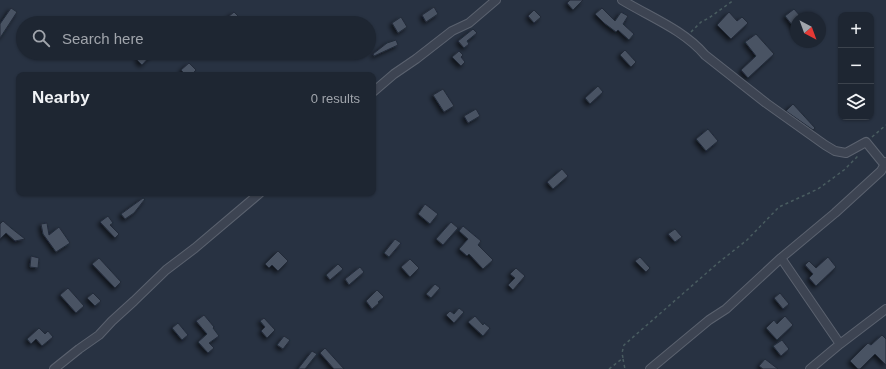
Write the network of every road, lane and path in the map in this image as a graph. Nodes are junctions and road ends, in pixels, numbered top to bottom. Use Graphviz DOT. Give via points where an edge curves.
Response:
graph roads {
  1 [pos="496,0"];
  2 [pos="622,0"];
  3 [pos="734,0"];
  4 [pos="684,37"];
  5 [pos="376,89"];
  6 [pos="886,125"];
  7 [pos="868,146"];
  8 [pos="884,167"];
  9 [pos="256,196"];
  10 [pos="781,258"];
  11 [pos="885,312"];
  12 [pos="840,344"];
  13 [pos="622,353"];
  14 [pos="54,369"];
  15 [pos="609,369"];
  16 [pos="625,369"];
  17 [pos="650,369"];
  18 [pos="810,369"];
  1 -- 5 [label="street" via="469,23 452,32"];
  2 -- 4 [label="street"];
  3 -- 4 [label="path"];
  4 -- 7 [label="street" via="766,103 825,145 846,153"];
  6 -- 7 [label="path"];
  7 -- 8 [label="street"];
  7 -- 13 [label="path" via="844,170 818,190 779,207 747,240 624,344"];
  8 -- 10 [label="street" via="835,213"];
  9 -- 14 [label="street" via="166,270 99,335"];
  10 -- 12 [label="street"];
  10 -- 17 [label="street" via="726,309"];
  11 -- 12 [label="street"];
  12 -- 18 [label="street"];
  13 -- 15 [label="path" via="622,358"];
  13 -- 16 [label="path"];
}
